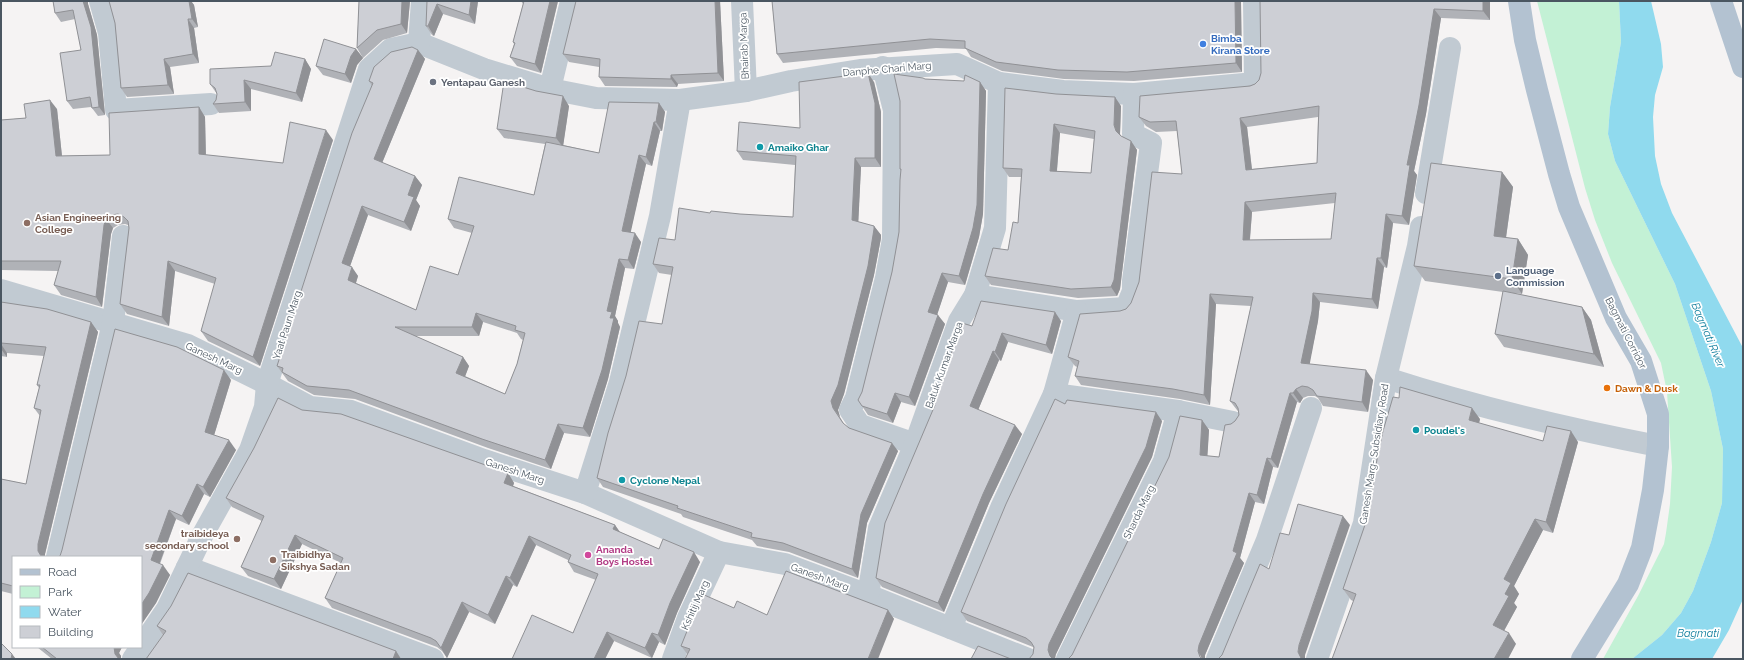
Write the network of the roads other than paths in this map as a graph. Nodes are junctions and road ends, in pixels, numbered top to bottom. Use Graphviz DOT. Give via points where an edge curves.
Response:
graph roads {
  1 [pos="100,1"];
  2 [pos="422,1"];
  3 [pos="570,1"];
  4 [pos="742,1"];
  5 [pos="1254,1"];
  6 [pos="1519,1"];
  7 [pos="1721,1"];
  8 [pos="419,43"];
  9 [pos="1450,48"];
  10 [pos="883,67"];
  11 [pos="1743,67"];
  12 [pos="1000,83"];
  13 [pos="550,89"];
  14 [pos="746,92"];
  15 [pos="1134,94"];
  16 [pos="680,100"];
  17 [pos="211,104"];
  18 [pos="123,236"];
  19 [pos="1,290"];
  20 [pos="975,295"];
  21 [pos="1078,311"];
  22 [pos="113,324"];
  23 [pos="1386,378"];
  24 [pos="267,384"];
  25 [pos="1054,394"];
  26 [pos="1311,408"];
  27 [pos="1178,411"];
  28 [pos="1233,422"];
  29 [pos="916,444"];
  30 [pos="1658,446"];
  31 [pos="585,493"];
  32 [pos="719,552"];
  33 [pos="57,556"];
  34 [pos="187,567"];
  35 [pos="868,595"];
  36 [pos="951,628"];
  37 [pos="142,646"];
  38 [pos="140,648"];
  39 [pos="133,659"];
  40 [pos="433,659"];
  41 [pos="673,659"];
  42 [pos="1028,659"];
  43 [pos="1067,659"];
  44 [pos="1217,659"];
  45 [pos="1317,659"];
  46 [pos="1582,659"];
  1 -- 17 [label="street" via="109,33 116,110"];
  2 -- 8 [label="street"];
  3 -- 13 [label="street"];
  4 -- 14 [label="street, Bhairab Marga"];
  5 -- 15 [label="street, Danphe Chari Marg" via="1255,83"];
  6 -- 30 [label="main road, Bagmati Corridor" via="1533,76 1561,180 1579,233 1616,318 1641,361 1658,414"];
  7 -- 11 [label="main road"];
  8 -- 13 [label="street, Danphe Chari Marg" via="484,69"];
  8 -- 24 [label="street, Yaat Paun Marg" via="391,49 369,69"];
  9 -- 23 [label="street, Ganesh Marg- Subsidiary Road" via="1418,246"];
  10 -- 12 [label="street, Danphe Chari Marg" via="957,64"];
  10 -- 14 [label="street, Danphe Chari Marg" via="791,81"];
  10 -- 29 [label="street" via="894,110 893,239 886,278 856,398 850,410 860,425"];
  12 -- 15 [label="street, Danphe Chari Marg" via="1063,91"];
  12 -- 20 [label="street, Batuk Kumar Marga" via="995,228"];
  13 -- 16 [label="street, Danphe Chari Marg" via="596,98"];
  14 -- 16 [label="street, Danphe Chari Marg"];
  15 -- 21 [label="street" via="1133,134 1151,143 1133,291 1126,308"];
  16 -- 31 [label="street" via="660,216 620,382"];
  18 -- 22 [label="street"];
  19 -- 22 [label="street, Ganesh Marg"];
  20 -- 21 [label="street"];
  20 -- 29 [label="street, Batuk Kumar Marga" via="959,321"];
  21 -- 25 [label="street"];
  22 -- 24 [label="street, Ganesh Marg" via="188,345"];
  22 -- 33 [label="street"];
  23 -- 30 [label="street" via="1505,413"];
  23 -- 45 [label="street, Ganesh Marg- Subsidiary Road" via="1364,523"];
  24 -- 31 [label="street, Ganesh Marg" via="310,407 351,411 484,460"];
  24 -- 34 [label="street, Yaat Paun Marg" via="265,407 250,450"];
  25 -- 27 [label="street"];
  25 -- 36 [label="street" via="1001,508"];
  26 -- 44 [label="street" via="1267,540"];
  27 -- 28 [label="street"];
  27 -- 43 [label="street, Sharda Marg" via="1164,461"];
  29 -- 35 [label="street, Batuk Kumar Marga" via="878,528"];
  30 -- 46 [label="main road, Bagmati Corridor" via="1642,548 1628,584"];
  31 -- 32 [label="street, Ganesh Marg"];
  32 -- 35 [label="street, Ganesh Marg" via="785,564"];
  32 -- 41 [label="street, Kshitij Marg" via="688,618"];
  34 -- 37 [label="street, Yaat Paun Marg" via="167,609"];
  34 -- 40 [label="street"];
  35 -- 36 [label="street, Ganesh Marg"];
  36 -- 42 [label="street, Ganesh Marg"];
  38 -- 39 [label="street, Yaat Paun Marg"];
}
